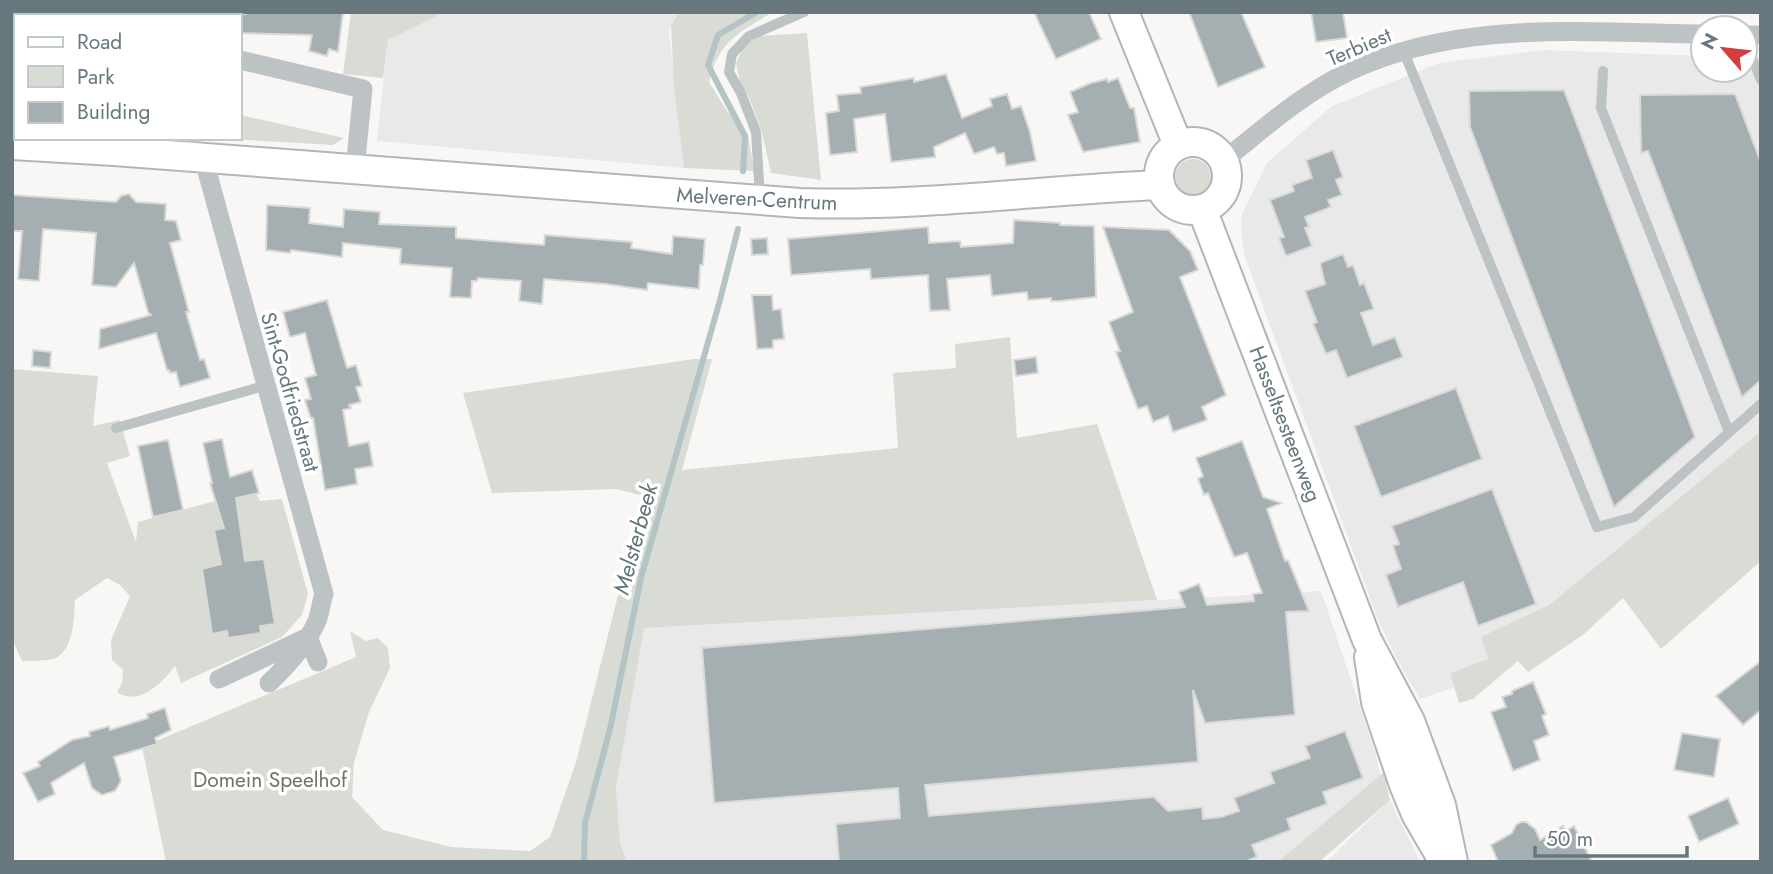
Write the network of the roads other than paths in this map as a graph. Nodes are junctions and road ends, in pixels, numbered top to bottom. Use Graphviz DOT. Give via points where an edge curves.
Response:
graph roads {
  1 [pos="804,12"];
  2 [pos="1124,12"];
  3 [pos="1689,34"];
  4 [pos="1404,52"];
  5 [pos="242,60"];
  6 [pos="1603,71"];
  7 [pos="12,145"];
  8 [pos="1178,145"];
  9 [pos="185,149"];
  10 [pos="1223,161"];
  11 [pos="355,169"];
  12 [pos="1160,186"];
  13 [pos="760,199"];
  14 [pos="1202,209"];
  15 [pos="264,386"];
  16 [pos="1761,404"];
  17 [pos="116,428"];
  18 [pos="1729,432"];
  19 [pos="308,637"];
  20 [pos="1367,640"];
  21 [pos="318,662"];
  22 [pos="219,679"];
  23 [pos="269,683"];
  24 [pos="1444,862"];
  25 [pos="1453,862"];
  1 -- 13 [label="lane" via="749,36 732,54 729,72 756,132"];
  2 -- 8 [label="main road"];
  3 -- 4 [label="street, Terbiest" via="1490,34"];
  4 -- 10 [label="street, Terbiest" via="1350,71 1319,89"];
  4 -- 18 [label="lane" via="1597,527 1634,517"];
  5 -- 11 [label="street" via="363,89"];
  6 -- 18 [label="lane" via="1601,108"];
  7 -- 9 [label="main road, Melveren-Centrum"];
  8 -- 10 [label="main road" via="1209,146"];
  8 -- 12 [label="main road" via="1160,167"];
  9 -- 11 [label="main road, Melveren-Centrum"];
  9 -- 15 [label="street, Sint-Godfriedstraat"];
  10 -- 14 [label="main road" via="1226,184 1213,204"];
  11 -- 13 [label="main road, Melveren-Centrum"];
  12 -- 13 [label="main road, Melveren-Centrum" via="851,204"];
  12 -- 14 [label="main road" via="1181,208"];
  14 -- 20 [label="main road, Hasseltsesteenweg"];
  15 -- 17 [label="lane"];
  15 -- 19 [label="street, Sint-Godfriedstraat" via="324,594"];
  16 -- 18 [label="lane"];
  19 -- 21 [label="street"];
  19 -- 22 [label="street"];
  19 -- 23 [label="street, Sint-Godfriedstraat"];
  20 -- 24 [label="main road, Hasseltsesteenweg" via="1376,702 1404,785"];
  20 -- 25 [label="main road, Hasseltsesteenweg" via="1410,721 1441,804"];
}
